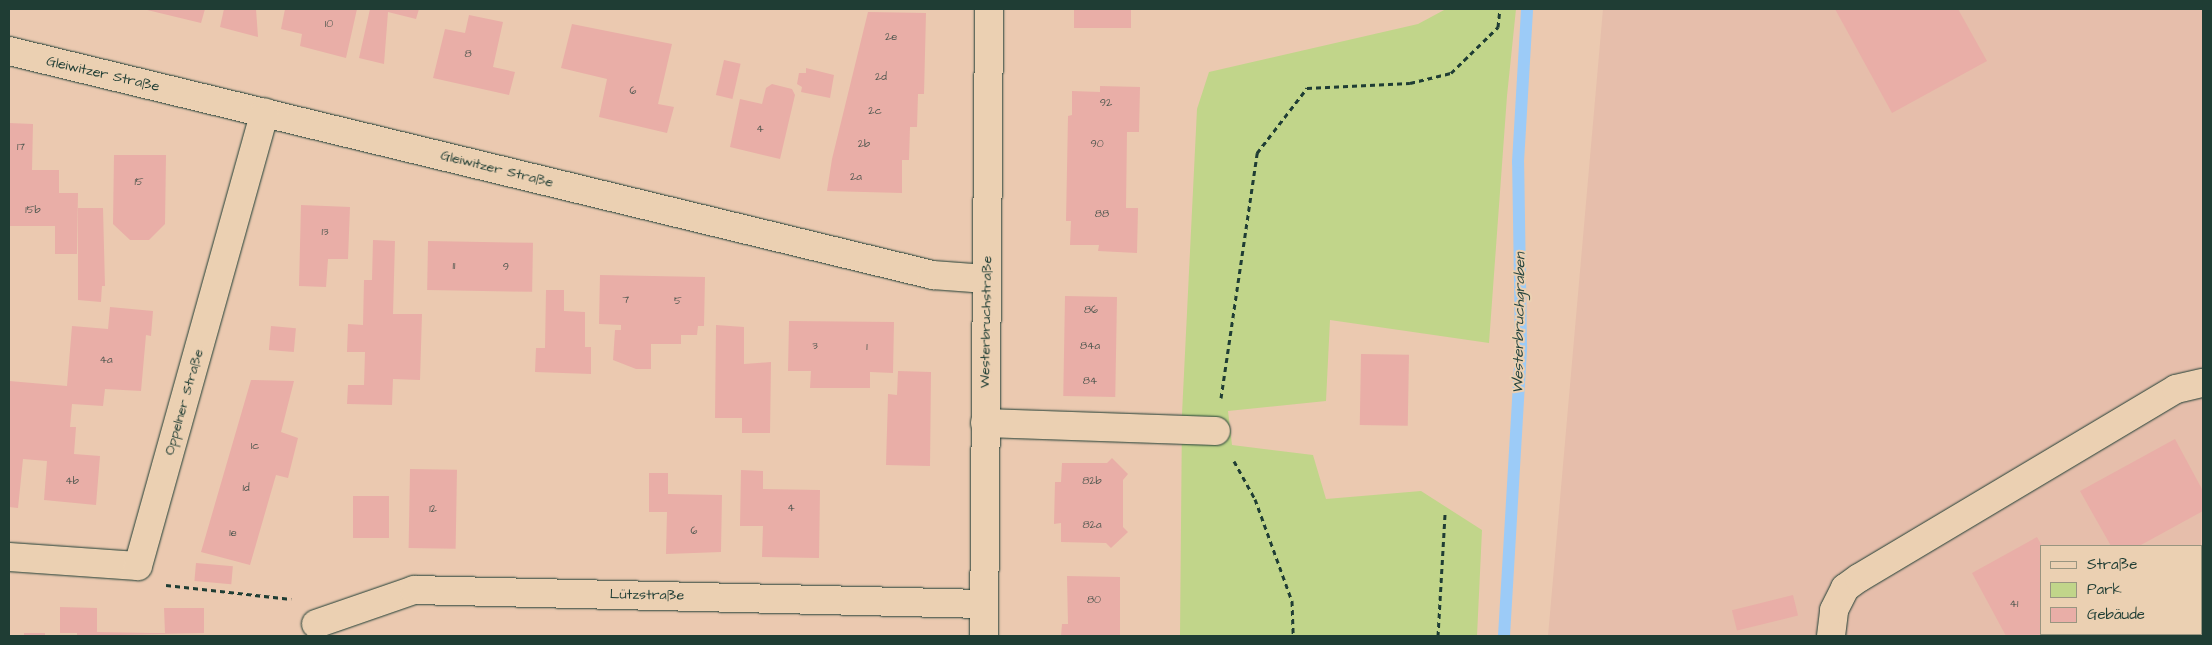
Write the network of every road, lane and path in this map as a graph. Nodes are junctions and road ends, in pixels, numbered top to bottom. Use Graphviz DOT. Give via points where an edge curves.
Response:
graph roads {
  1 [pos="990,9"];
  2 [pos="1500,9"];
  3 [pos="9,51"];
  4 [pos="265,112"];
  5 [pos="986,278"];
  6 [pos="2203,383"];
  7 [pos="985,423"];
  8 [pos="1216,431"];
  9 [pos="1445,514"];
  10 [pos="9,557"];
  11 [pos="138,566"];
  12 [pos="984,604"];
  13 [pos="316,624"];
  14 [pos="984,636"];
  15 [pos="1293,636"];
  16 [pos="1438,636"];
  17 [pos="1831,636"];
  1 -- 5 [label="street, Westerbruchstraße"];
  2 -- 8 [label="path" via="1498,28 1452,73 1410,83 1307,88 1257,153"];
  3 -- 4 [label="street, Gleiwitzer Straße"];
  4 -- 5 [label="street, Gleiwitzer Straße" via="933,275"];
  4 -- 11 [label="street, Oppelner Straße"];
  5 -- 7 [label="street, Westerbruchstraße"];
  6 -- 17 [label="street" via="2176,389 1844,588 1834,610"];
  7 -- 8 [label="street"];
  7 -- 12 [label="street, Westerbruchstraße"];
  8 -- 15 [label="path" via="1255,499 1292,601"];
  9 -- 16 [label="path"];
  10 -- 11 [label="street"];
  11 -- 13 [label="path" via="158,585 289,596"];
  12 -- 13 [label="street, Lützstraße" via="414,590"];
  12 -- 14 [label="street, Westerbruchstraße"];
}
